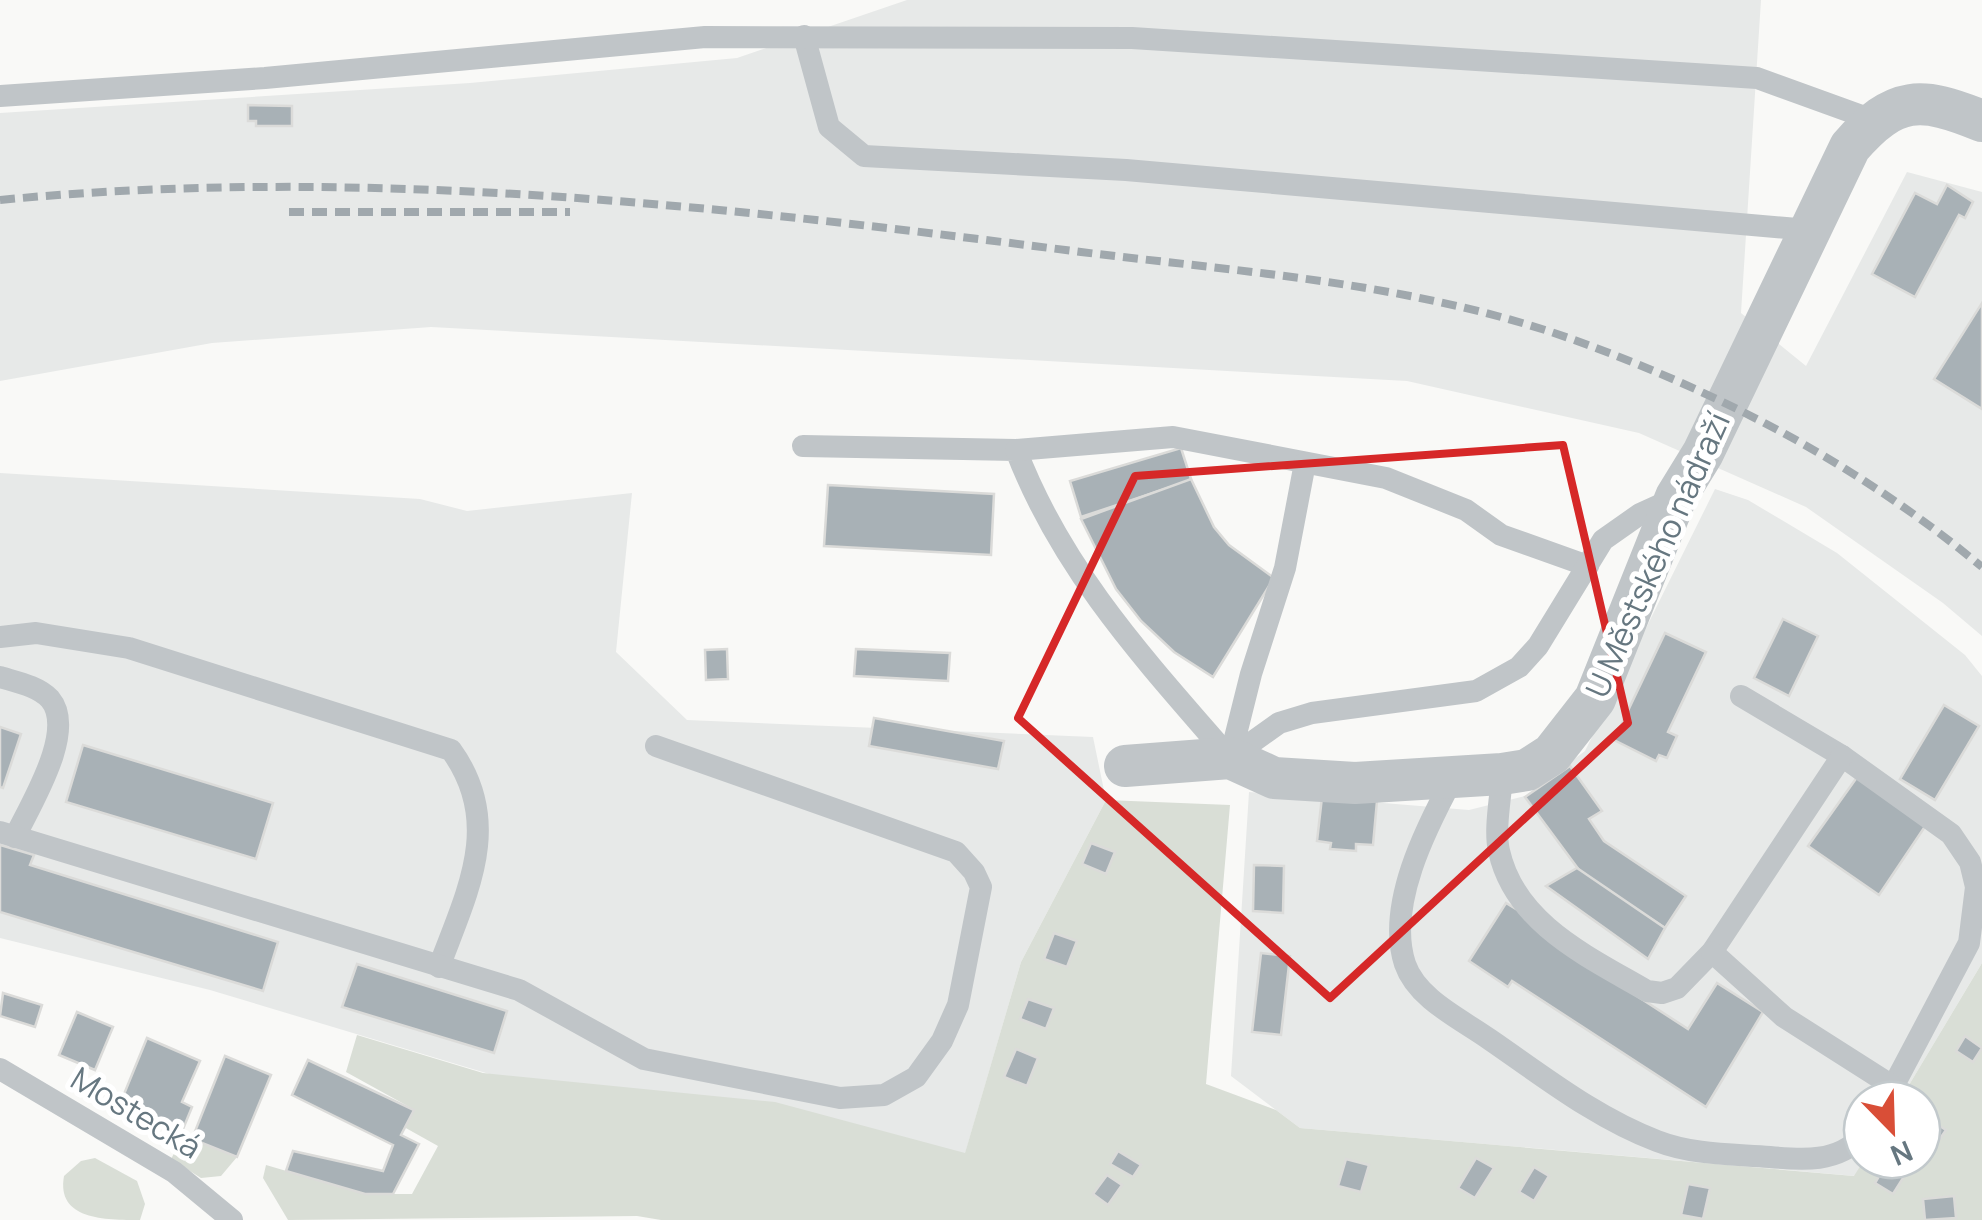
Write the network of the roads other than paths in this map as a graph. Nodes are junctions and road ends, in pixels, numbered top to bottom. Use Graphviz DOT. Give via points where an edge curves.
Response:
graph roads {
  1 [pos="804,36"];
  2 [pos="0,96"];
  3 [pos="1873,120"];
  4 [pos="1982,121"];
  5 [pos="1809,230"];
  6 [pos="803,446"];
  7 [pos="1016,450"];
  8 [pos="1305,462"];
  9 [pos="1676,497"];
  10 [pos="1588,566"];
  11 [pos="0,637"];
  12 [pos="0,677"];
  13 [pos="1741,696"];
  14 [pos="656,746"];
  15 [pos="1842,756"];
  16 [pos="1230,758"];
  17 [pos="1125,766"];
  18 [pos="1502,774"];
  19 [pos="1454,778"];
  20 [pos="8,835"];
  21 [pos="1712,952"];
  22 [pos="438,966"];
  23 [pos="0,1069"];
  24 [pos="1871,1080"];
  25 [pos="1897,1080"];
  26 [pos="1842,1148"];
  27 [pos="232,1220"];
  1 -- 2 [label="lane" via="705,37"];
  1 -- 3 [label="lane" via="1132,38 1757,78"];
  1 -- 5 [label="lane" via="829,126 864,156 1126,170"];
  3 -- 4 [label="street" via="1910,102 1945,106"];
  3 -- 5 [label="street, U Městského nádraží" via="1850,147"];
  5 -- 9 [label="street, U Městského nádraží"];
  6 -- 7 [label="lane"];
  7 -- 8 [label="lane" via="1174,438"];
  7 -- 16 [label="lane" via="1048,524 1088,590"];
  8 -- 10 [label="lane" via="1426,492 1500,535"];
  8 -- 16 [label="lane" via="1285,568"];
  9 -- 10 [label="lane" via="1602,540"];
  9 -- 18 [label="street, U Městského nádraží" via="1595,699 1552,754 1526,770"];
  10 -- 16 [label="lane" via="1538,646 1501,680 1476,691 1312,713 1279,723"];
  11 -- 22 [label="lane" via="36,633 129,648 451,750 468,774 480,824 474,874"];
  12 -- 20 [label="lane" via="52,700 60,725 54,752"];
  13 -- 15 [label="lane"];
  14 -- 22 [label="lane" via="956,852 974,872 981,887 958,1005 916,1076 884,1096 840,1098 747,1082 644,1058 519,990"];
  15 -- 21 [label="lane"];
  15 -- 25 [label="lane" via="1951,834 1970,862 1976,887 1969,943"];
  16 -- 17 [label="street, U Městského nádraží"];
  16 -- 19 [label="street, U Městského nádraží" via="1274,778"];
  18 -- 19 [label="street, U Městského nádraží"];
  18 -- 21 [label="lane" via="1498,850 1528,910 1565,942 1647,991 1662,993 1677,988"];
  19 -- 26 [label="lane" via="1418,842 1400,932 1404,962 1426,995 1589,1108 1658,1141 1695,1151 1809,1161"];
  20 -- 22 [label="lane"];
  21 -- 24 [label="lane"];
  23 -- 27 [label="lane, Mostecká" via="174,1172"];
}
